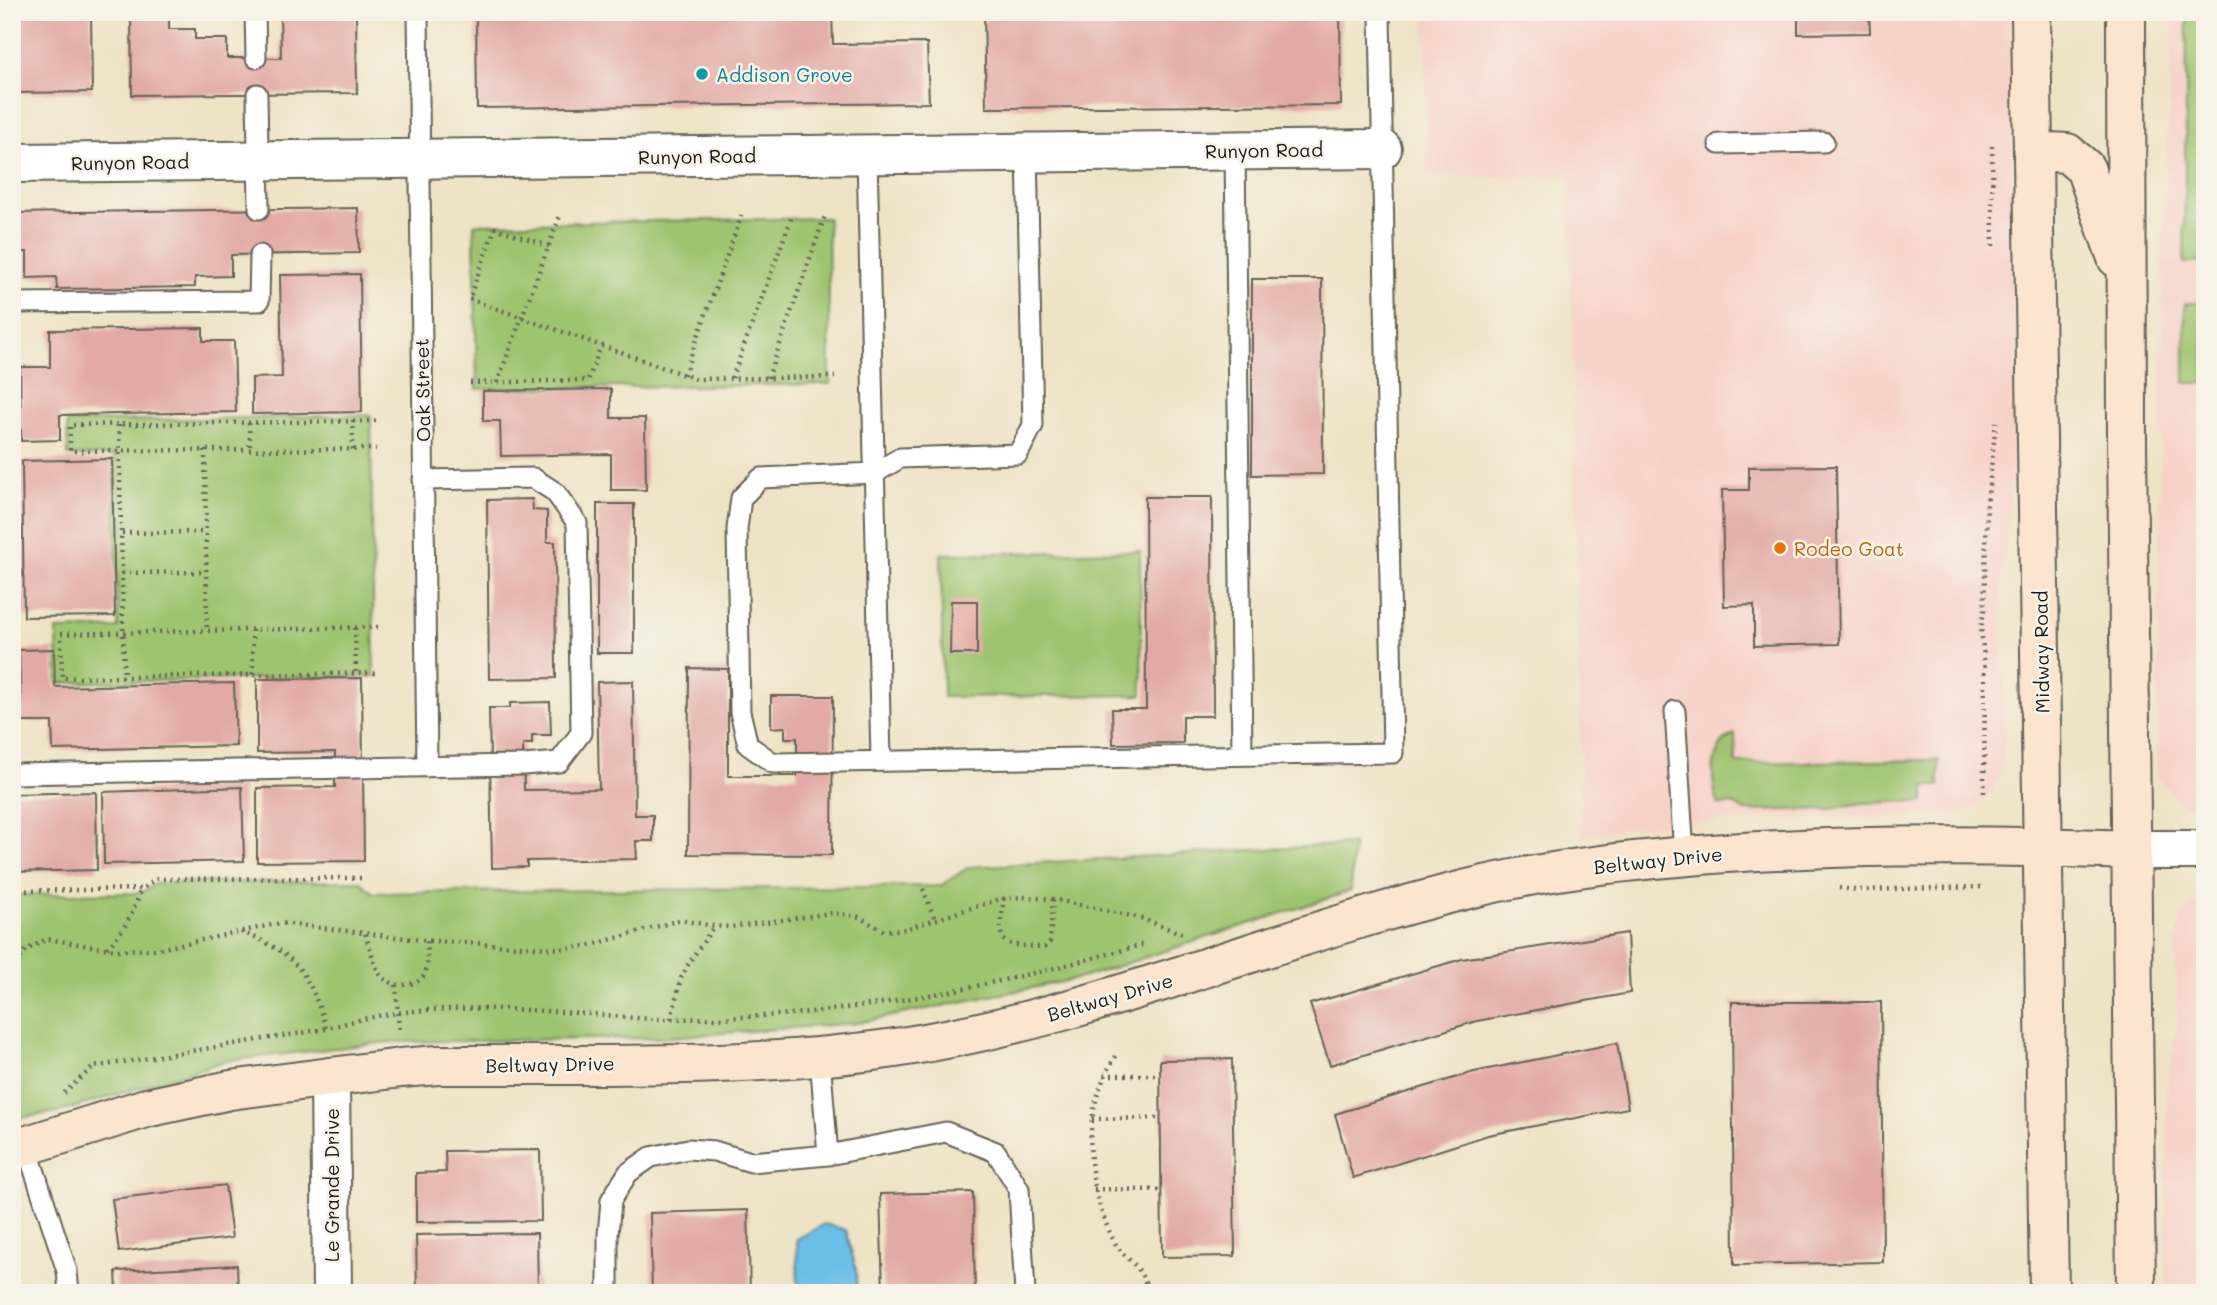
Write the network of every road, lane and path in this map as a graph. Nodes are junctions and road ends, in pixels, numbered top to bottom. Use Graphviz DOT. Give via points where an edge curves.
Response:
graph roads {
  1 [pos="255,12"];
  2 [pos="418,12"];
  3 [pos="1380,12"];
  4 [pos="2031,12"];
  5 [pos="2126,12"];
  6 [pos="256,58"];
  7 [pos="257,94"];
  8 [pos="1824,142"];
  9 [pos="1719,144"];
  10 [pos="1382,149"];
  11 [pos="1235,150"];
  12 [pos="2034,151"];
  13 [pos="1027,152"];
  14 [pos="1992,152"];
  15 [pos="867,154"];
  16 [pos="418,159"];
  17 [pos="258,161"];
  18 [pos="12,163"];
  19 [pos="259,209"];
  20 [pos="826,213"];
  21 [pos="742,214"];
  22 [pos="793,214"];
  23 [pos="560,216"];
  24 [pos="549,246"];
  25 [pos="260,255"];
  26 [pos="1994,257"];
  27 [pos="2127,286"];
  28 [pos="12,303"];
  29 [pos="522,318"];
  30 [pos="601,346"];
  31 [pos="684,374"];
  32 [pos="835,377"];
  33 [pos="732,378"];
  34 [pos="768,378"];
  35 [pos="470,383"];
  36 [pos="497,383"];
  37 [pos="1996,418"];
  38 [pos="353,421"];
  39 [pos="376,421"];
  40 [pos="249,423"];
  41 [pos="120,425"];
  42 [pos="376,449"];
  43 [pos="205,450"];
  44 [pos="250,450"];
  45 [pos="353,450"];
  46 [pos="120,451"];
  47 [pos="874,473"];
  48 [pos="424,480"];
  49 [pos="205,532"];
  50 [pos="121,533"];
  51 [pos="206,572"];
  52 [pos="122,573"];
  53 [pos="378,627"];
  54 [pos="355,628"];
  55 [pos="252,630"];
  56 [pos="207,631"];
  57 [pos="123,632"];
  58 [pos="356,673"];
  59 [pos="379,673"];
  60 [pos="253,675"];
  61 [pos="124,677"];
  62 [pos="1675,711"];
  63 [pos="1242,755"];
  64 [pos="881,761"];
  65 [pos="427,767"];
  66 [pos="12,774"];
  67 [pos="1984,793"];
  68 [pos="2043,846"];
  69 [pos="2131,850"];
  70 [pos="2205,850"];
  71 [pos="1684,856"];
  72 [pos="363,878"];
  73 [pos="1828,887"];
  74 [pos="1990,887"];
  75 [pos="140,889"];
  76 [pos="923,889"];
  77 [pos="12,891"];
  78 [pos="1004,898"];
  79 [pos="1053,899"];
  80 [pos="935,919"];
  81 [pos="714,926"];
  82 [pos="241,932"];
  83 [pos="365,934"];
  84 [pos="1188,935"];
  85 [pos="1157,940"];
  86 [pos="427,941"];
  87 [pos="107,949"];
  88 [pos="12,969"];
  89 [pos="396,985"];
  90 [pos="398,1012"];
  91 [pos="671,1019"];
  92 [pos="326,1029"];
  93 [pos="400,1039"];
  94 [pos="1116,1056"];
  95 [pos="820,1058"];
  96 [pos="93,1067"];
  97 [pos="1103,1075"];
  98 [pos="1160,1075"];
  99 [pos="330,1077"];
  100 [pos="1161,1118"];
  101 [pos="1092,1119"];
  102 [pos="19,1147"];
  103 [pos="828,1155"];
  104 [pos="1094,1189"];
  105 [pos="1161,1190"];
  106 [pos="69,1293"];
  107 [pos="332,1293"];
  108 [pos="608,1293"];
  109 [pos="1025,1293"];
  110 [pos="1149,1293"];
  111 [pos="2049,1293"];
  112 [pos="2136,1293"];
  1 -- 6 [label="lane"];
  2 -- 16 [label="lane, Oak Street"];
  3 -- 10 [label="lane"];
  4 -- 12 [label="main road, Midway Road"];
  5 -- 27 [label="main road"];
  7 -- 17 [label="lane"];
  8 -- 9 [label="lane"];
  10 -- 11 [label="street, Runyon Road"];
  10 -- 63 [label="lane" via="1393,753"];
  11 -- 13 [label="street, Runyon Road"];
  11 -- 63 [label="lane"];
  12 -- 27 [label="main road" via="2067,153 2085,168"];
  12 -- 68 [label="main road, Midway Road"];
  13 -- 15 [label="street, Runyon Road"];
  13 -- 47 [label="lane" via="1033,425 1018,454 900,458"];
  14 -- 26 [label="path"];
  15 -- 16 [label="street, Runyon Road"];
  15 -- 47 [label="lane"];
  16 -- 17 [label="street, Runyon Road"];
  16 -- 48 [label="lane, Oak Street"];
  17 -- 18 [label="street, Runyon Road"];
  17 -- 19 [label="lane"];
  20 -- 34 [label="path"];
  21 -- 31 [label="path"];
  22 -- 33 [label="path"];
  23 -- 24 [label="path"];
  24 -- 29 [label="path"];
  24 -- 29 [label="path" via="495,228 469,299"];
  25 -- 28 [label="lane" via="259,301"];
  27 -- 69 [label="main road"];
  29 -- 30 [label="path"];
  29 -- 36 [label="path"];
  30 -- 31 [label="path"];
  30 -- 36 [label="path" via="588,380"];
  31 -- 33 [label="path" via="696,379"];
  32 -- 34 [label="path"];
  33 -- 34 [label="path"];
  35 -- 36 [label="path"];
  37 -- 67 [label="path" via="1981,628"];
  38 -- 39 [label="path"];
  38 -- 40 [label="path"];
  38 -- 45 [label="path"];
  40 -- 41 [label="path"];
  40 -- 44 [label="path"];
  41 -- 46 [label="path"];
  41 -- 46 [label="path" via="70,425 70,451"];
  42 -- 45 [label="path"];
  43 -- 44 [label="path"];
  43 -- 46 [label="path"];
  43 -- 49 [label="path"];
  44 -- 45 [label="path"];
  46 -- 50 [label="path"];
  47 -- 64 [label="lane"];
  47 -- 64 [label="lane" via="761,478 741,498 737,529 740,712 748,745 773,763"];
  48 -- 65 [label="lane, Oak Street"];
  48 -- 65 [label="lane" via="533,478 555,492 577,523 581,733 559,762"];
  49 -- 50 [label="path"];
  49 -- 51 [label="path"];
  50 -- 52 [label="path"];
  51 -- 52 [label="path"];
  51 -- 56 [label="path"];
  52 -- 57 [label="path"];
  53 -- 54 [label="path"];
  54 -- 55 [label="path"];
  54 -- 58 [label="path"];
  55 -- 56 [label="path"];
  55 -- 60 [label="path"];
  56 -- 57 [label="path"];
  57 -- 61 [label="path"];
  57 -- 61 [label="path" via="61,634 62,678"];
  58 -- 59 [label="path"];
  58 -- 60 [label="path"];
  60 -- 61 [label="path"];
  62 -- 71 [label="lane"];
  63 -- 64 [label="lane"];
  65 -- 66 [label="lane"];
  68 -- 69 [label="main road, Beltway Drive"];
  68 -- 71 [label="main road, Beltway Drive" via="1836,846"];
  68 -- 111 [label="main road, Midway Road"];
  69 -- 70 [label="street, Beltway Drive"];
  69 -- 112 [label="main road"];
  71 -- 95 [label="main road, Beltway Drive" via="1474,887 1386,910 1069,1011 899,1047"];
  72 -- 75 [label="path" via="157,879"];
  73 -- 74 [label="path"];
  75 -- 77 [label="path"];
  75 -- 87 [label="path" via="136,905"];
  76 -- 80 [label="path"];
  78 -- 79 [label="path"];
  78 -- 79 [label="path" via="1001,938 1020,946 1045,947 1050,942"];
  78 -- 80 [label="path"];
  79 -- 84 [label="path" via="1140,918"];
  80 -- 81 [label="path" via="884,930 859,917 832,913"];
  81 -- 86 [label="path" via="680,919 564,949"];
  81 -- 91 [label="path" via="681,978"];
  82 -- 83 [label="path" via="281,923"];
  82 -- 87 [label="path" via="159,949"];
  82 -- 92 [label="path" via="270,943 295,961 314,990"];
  83 -- 86 [label="path"];
  83 -- 89 [label="path" via="381,976"];
  85 -- 91 [label="path" via="1057,968 922,996 802,1013"];
  86 -- 89 [label="path" via="424,978 416,984"];
  87 -- 88 [label="path" via="47,939 26,950"];
  89 -- 90 [label="path"];
  90 -- 91 [label="path" via="498,1010"];
  90 -- 92 [label="path"];
  90 -- 93 [label="path"];
  92 -- 96 [label="path"];
  94 -- 97 [label="path"];
  95 -- 99 [label="main road, Beltway Drive" via="438,1065"];
  95 -- 103 [label="lane"];
  97 -- 98 [label="path"];
  97 -- 101 [label="path"];
  99 -- 102 [label="main road, Beltway Drive" via="230,1090 146,1108"];
  99 -- 107 [label="street, Le Grande Drive"];
  100 -- 101 [label="path"];
  101 -- 104 [label="path"];
  102 -- 106 [label="lane" via="67,1271"];
  103 -- 108 [label="lane" via="751,1162 688,1149 651,1157 628,1173 611,1200"];
  103 -- 109 [label="lane" via="946,1132 996,1152 1019,1189"];
  104 -- 105 [label="path"];
  104 -- 110 [label="path" via="1118,1248 1139,1270"];
}
